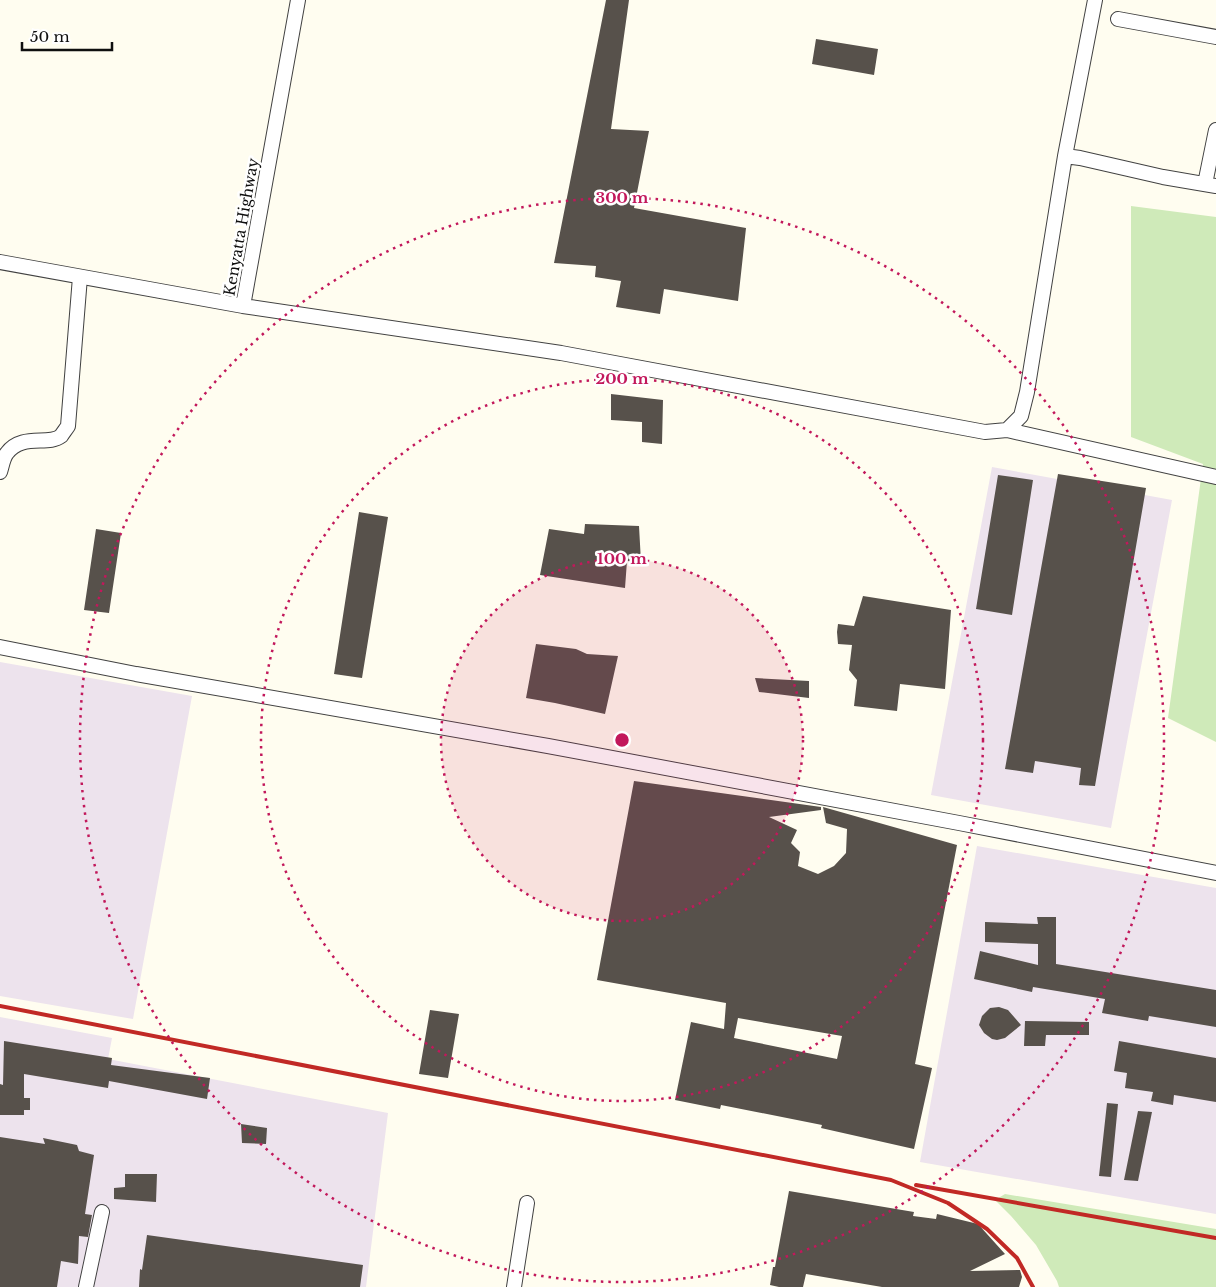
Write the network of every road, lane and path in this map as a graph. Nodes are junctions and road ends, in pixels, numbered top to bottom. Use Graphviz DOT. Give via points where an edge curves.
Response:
graph roads {
  1 [pos="298,0"];
  2 [pos="1095,0"];
  3 [pos="1118,19"];
  4 [pos="1216,36"];
  5 [pos="1216,130"];
  6 [pos="1065,156"];
  7 [pos="1210,185"];
  8 [pos="0,262"];
  9 [pos="80,277"];
  10 [pos="243,306"];
  11 [pos="1007,430"];
  12 [pos="0,472"];
  13 [pos="1216,477"];
  14 [pos="0,647"];
  15 [pos="1216,873"];
  16 [pos="527,1203"];
  17 [pos="102,1212"];
  18 [pos="86,1287"];
  19 [pos="514,1287"];
  1 -- 10 [label="street, Kenyatta Highway"];
  2 -- 6 [label="street"];
  3 -- 4 [label="street"];
  5 -- 7 [label="street"];
  6 -- 7 [label="street"];
  6 -- 11 [label="street" via="1027,392 1021,416"];
  8 -- 9 [label="street, Kenyatta Highway"];
  9 -- 10 [label="street, Kenyatta Highway"];
  9 -- 12 [label="street" via="68,426 60,436 17,445 6,454"];
  10 -- 11 [label="street" via="561,352 985,432"];
  11 -- 13 [label="street"];
  14 -- 15 [label="street" via="548,746"];
  16 -- 19 [label="street"];
  17 -- 18 [label="street"];
}
